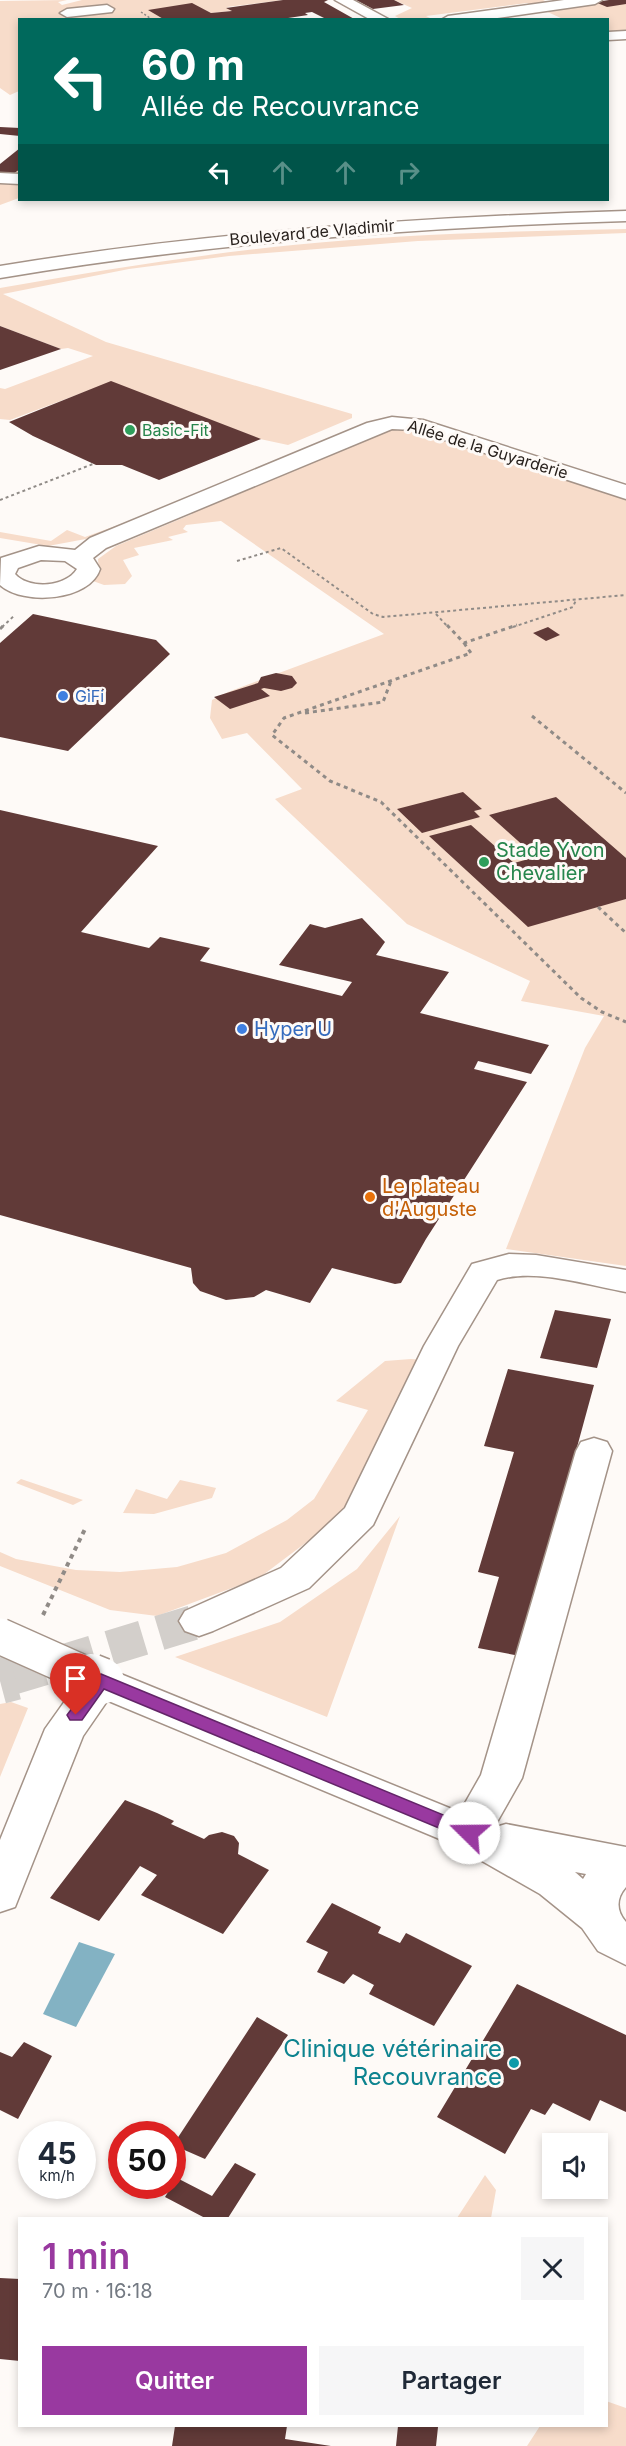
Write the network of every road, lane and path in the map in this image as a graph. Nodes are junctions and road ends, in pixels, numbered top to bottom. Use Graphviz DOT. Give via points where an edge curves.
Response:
graph roads {
  1 [pos="342,0"];
  2 [pos="596,0"];
  3 [pos="107,9"];
  4 [pos="141,12"];
  5 [pos="67,13"];
  6 [pos="150,18"];
  7 [pos="378,18"];
  8 [pos="463,18"];
  9 [pos="626,35"];
  10 [pos="609,36"];
  11 [pos="0,178"];
  12 [pos="18,178"];
  13 [pos="626,216"];
  14 [pos="0,272"];
  15 [pos="93,464"];
  16 [pos="626,492"];
  17 [pos="0,500"];
  18 [pos="0,546"];
  19 [pos="59,555"];
  20 [pos="237,561"];
  21 [pos="2,567"];
  22 [pos="626,595"];
  23 [pos="576,600"];
  24 [pos="21,610"];
  25 [pos="436,614"];
  26 [pos="0,628"];
  27 [pos="464,643"];
  28 [pos="391,681"];
  29 [pos="299,713"];
  30 [pos="532,716"];
  31 [pos="626,793"];
  32 [pos="598,908"];
  33 [pos="626,933"];
  34 [pos="626,1022"];
  35 [pos="626,1281"];
  36 [pos="594,1451"];
  37 [pos="85,1530"];
  38 [pos="199,1621"];
  39 [pos="14,1642"];
  40 [pos="101,1681"];
  41 [pos="469,1833"];
  42 [pos="625,1865"];
  43 [pos="0,1894"];
  44 [pos="597,1915"];
  45 [pos="626,1946"];
  1 -- 7 [label="main road"];
  2 -- 8 [label="main road"];
  3 -- 5 [label="main road"];
  4 -- 6 [label="path"];
  9 -- 10 [label="main road"];
  11 -- 12 [label="main road"];
  13 -- 14 [label="main road, Boulevard de Vladimir" via="456,221 288,233"];
  15 -- 17 [label="path"];
  16 -- 19 [label="main road, Allée de la Guyarderie" via="416,424 400,423 374,428 98,543"];
  18 -- 19 [label="main road"];
  19 -- 21 [label="main road, Allée de la Guyarderie" via="17,559"];
  19 -- 21 [label="main road" via="89,569 87,575 60,589 22,588 6,579"];
  20 -- 25 [label="path" via="280,548 373,614"];
  22 -- 23 [label="path"];
  23 -- 25 [label="path"];
  23 -- 27 [label="path" via="573,608"];
  24 -- 26 [label="path"];
  25 -- 27 [label="path"];
  27 -- 28 [label="path" via="471,653"];
  28 -- 29 [label="path"];
  28 -- 29 [label="path" via="383,702"];
  29 -- 34 [label="path" via="284,718 272,735 330,781 381,802 581,998"];
  30 -- 31 [label="path"];
  32 -- 33 [label="path"];
  35 -- 38 [label="main road" via="536,1266 509,1265 484,1272 441,1346 360,1516 294,1578"];
  36 -- 41 [label="main road" via="501,1778"];
  37 -- 39 [label="path"];
  39 -- 40 [label="main road, bridge"];
  40 -- 41 [label="main road"];
  40 -- 43 [label="main road" via="65,1730"];
  41 -- 42 [label="main road"];
  41 -- 44 [label="main road" via="555,1881"];
  42 -- 44 [label="main road" via="610,1873 600,1885 595,1900"];
  44 -- 45 [label="main road" via="604,1930"];
}
